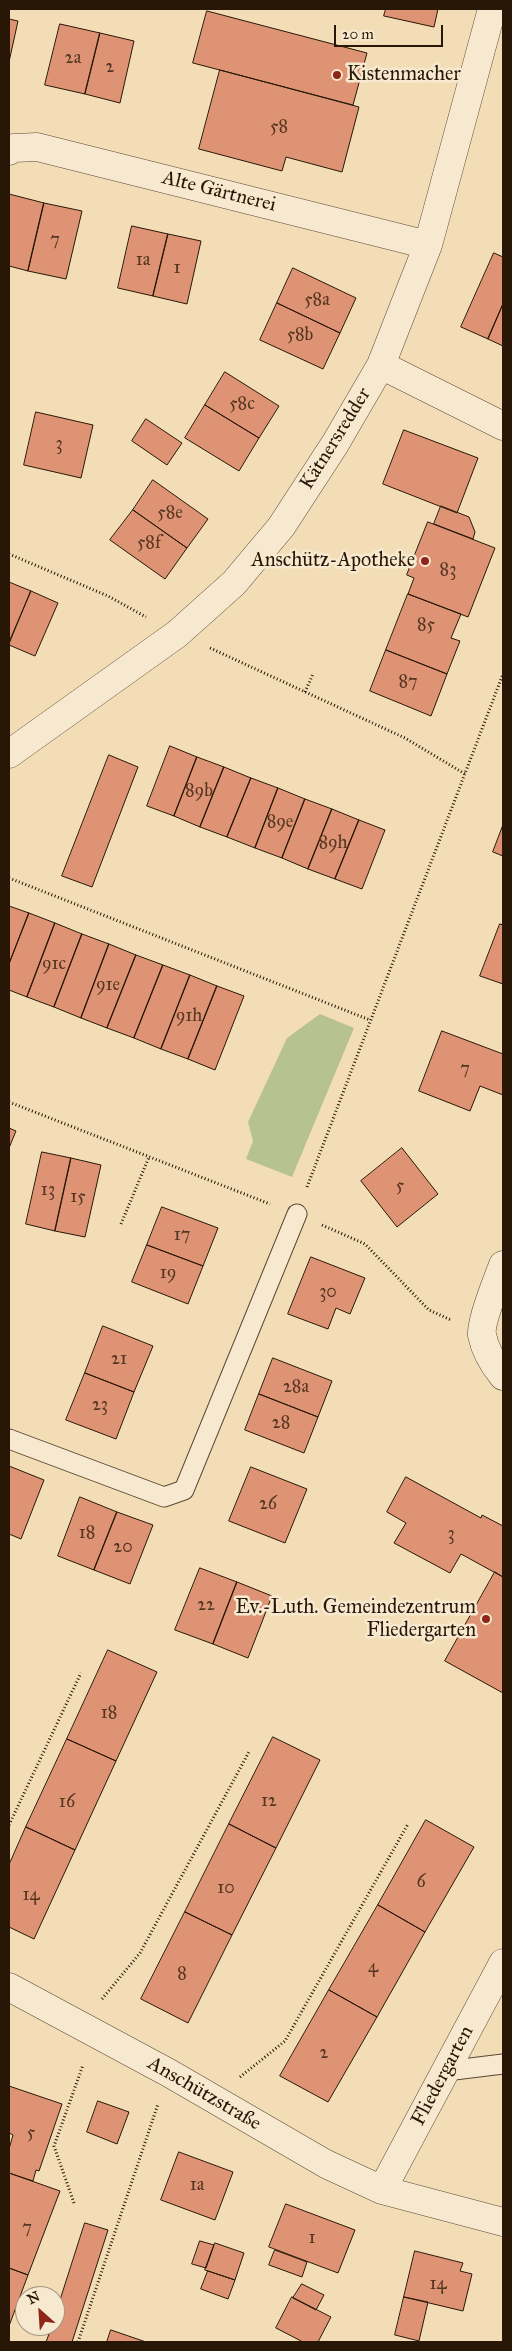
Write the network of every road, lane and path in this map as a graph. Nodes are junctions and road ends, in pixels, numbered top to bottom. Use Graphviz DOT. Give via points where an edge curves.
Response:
graph roads {
  1 [pos="492,9"];
  2 [pos="9,151"];
  3 [pos="428,244"];
  4 [pos="380,365"];
  5 [pos="503,426"];
  6 [pos="9,554"];
  7 [pos="178,634"];
  8 [pos="313,674"];
  9 [pos="503,674"];
  10 [pos="305,692"];
  11 [pos="9,754"];
  12 [pos="465,774"];
  13 [pos="9,878"];
  14 [pos="370,1020"];
  15 [pos="9,1102"];
  16 [pos="149,1156"];
  17 [pos="297,1214"];
  18 [pos="121,1224"];
  19 [pos="503,1265"];
  20 [pos="482,1334"];
  21 [pos="503,1376"];
  22 [pos="9,1439"];
  23 [pos="81,1673"];
  24 [pos="250,1750"];
  25 [pos="408,1824"];
  26 [pos="9,1826"];
  27 [pos="503,1963"];
  28 [pos="9,1987"];
  29 [pos="94,2034"];
  30 [pos="503,2064"];
  31 [pos="446,2071"];
  32 [pos="168,2073"];
  33 [pos="227,2107"];
  34 [pos="392,2192"];
  35 [pos="74,2203"];
  36 [pos="503,2222"];
  37 [pos="78,2342"];
  1 -- 3 [label="street, Kätnersredder"];
  2 -- 3 [label="street, Alte Gärtnerei" via="36,147"];
  3 -- 4 [label="street, Kätnersredder"];
  4 -- 5 [label="street"];
  4 -- 7 [label="street, Kätnersredder" via="336,444 281,527 234,583"];
  6 -- 7 [label="path" via="108,596"];
  7 -- 10 [label="path"];
  7 -- 11 [label="street, Kätnersredder"];
  8 -- 10 [label="path"];
  9 -- 12 [label="path"];
  10 -- 12 [label="path" via="405,738"];
  12 -- 14 [label="path"];
  13 -- 14 [label="path"];
  14 -- 17 [label="path"];
  15 -- 16 [label="path"];
  16 -- 17 [label="path"];
  16 -- 18 [label="path"];
  17 -- 20 [label="path" via="365,1244 429,1310"];
  17 -- 22 [label="lane" via="184,1490 164,1498"];
  19 -- 20 [label="street"];
  20 -- 21 [label="street" via="494,1366"];
  23 -- 26 [label="path"];
  24 -- 29 [label="path" via="140,1953 103,1997"];
  25 -- 33 [label="path" via="284,2041 240,2076"];
  27 -- 31 [label="street, Fliedergarten"];
  28 -- 29 [label="street, Anschützstraße"];
  29 -- 32 [label="street, Anschützstraße"];
  29 -- 35 [label="path" via="54,2146"];
  30 -- 31 [label="lane"];
  31 -- 34 [label="street, Fliedergarten"];
  32 -- 33 [label="street, Anschützstraße"];
  32 -- 37 [label="path"];
  33 -- 34 [label="street, Anschützstraße" via="326,2164"];
  34 -- 36 [label="street, Anschützstraße"];
}
